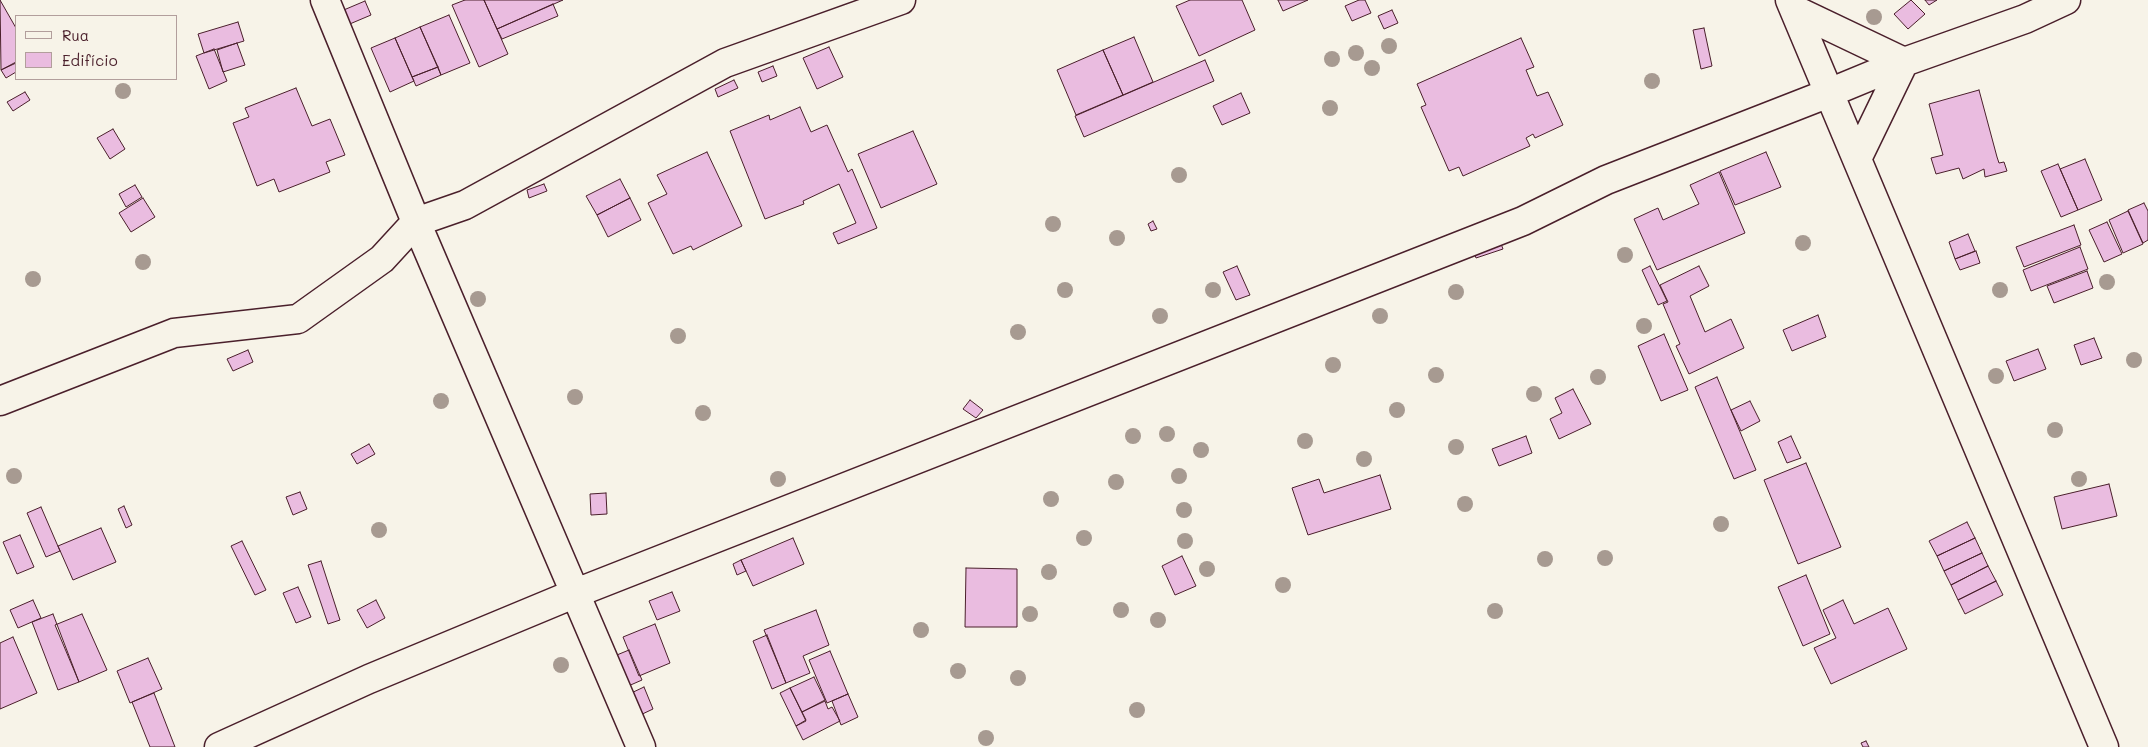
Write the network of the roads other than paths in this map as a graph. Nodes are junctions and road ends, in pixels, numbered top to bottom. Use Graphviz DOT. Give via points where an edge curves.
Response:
graph roads {
  1 [pos="325,0"];
  2 [pos="901,0"];
  3 [pos="2066,0"];
  4 [pos="1792,5"];
  5 [pos="1904,62"];
  6 [pos="1829,93"];
  7 [pos="1857,160"];
  8 [pos="416,222"];
  9 [pos="0,401"];
  10 [pos="576,593"];
  11 [pos="219,747"];
  12 [pos="642,747"];
  13 [pos="2104,747"];
  1 -- 8 [label="street"];
  2 -- 8 [label="street" via="725,63 465,206"];
  3 -- 5 [label="street" via="2025,19"];
  4 -- 5 [label="street"];
  4 -- 6 [label="street"];
  5 -- 6 [label="street"];
  5 -- 7 [label="street"];
  6 -- 7 [label="street"];
  6 -- 10 [label="street" via="1606,180 1514,224"];
  7 -- 13 [label="street"];
  8 -- 9 [label="street" via="382,259 298,319 174,334"];
  8 -- 10 [label="street"];
  10 -- 11 [label="street" via="369,679"];
  10 -- 12 [label="street"];
}
